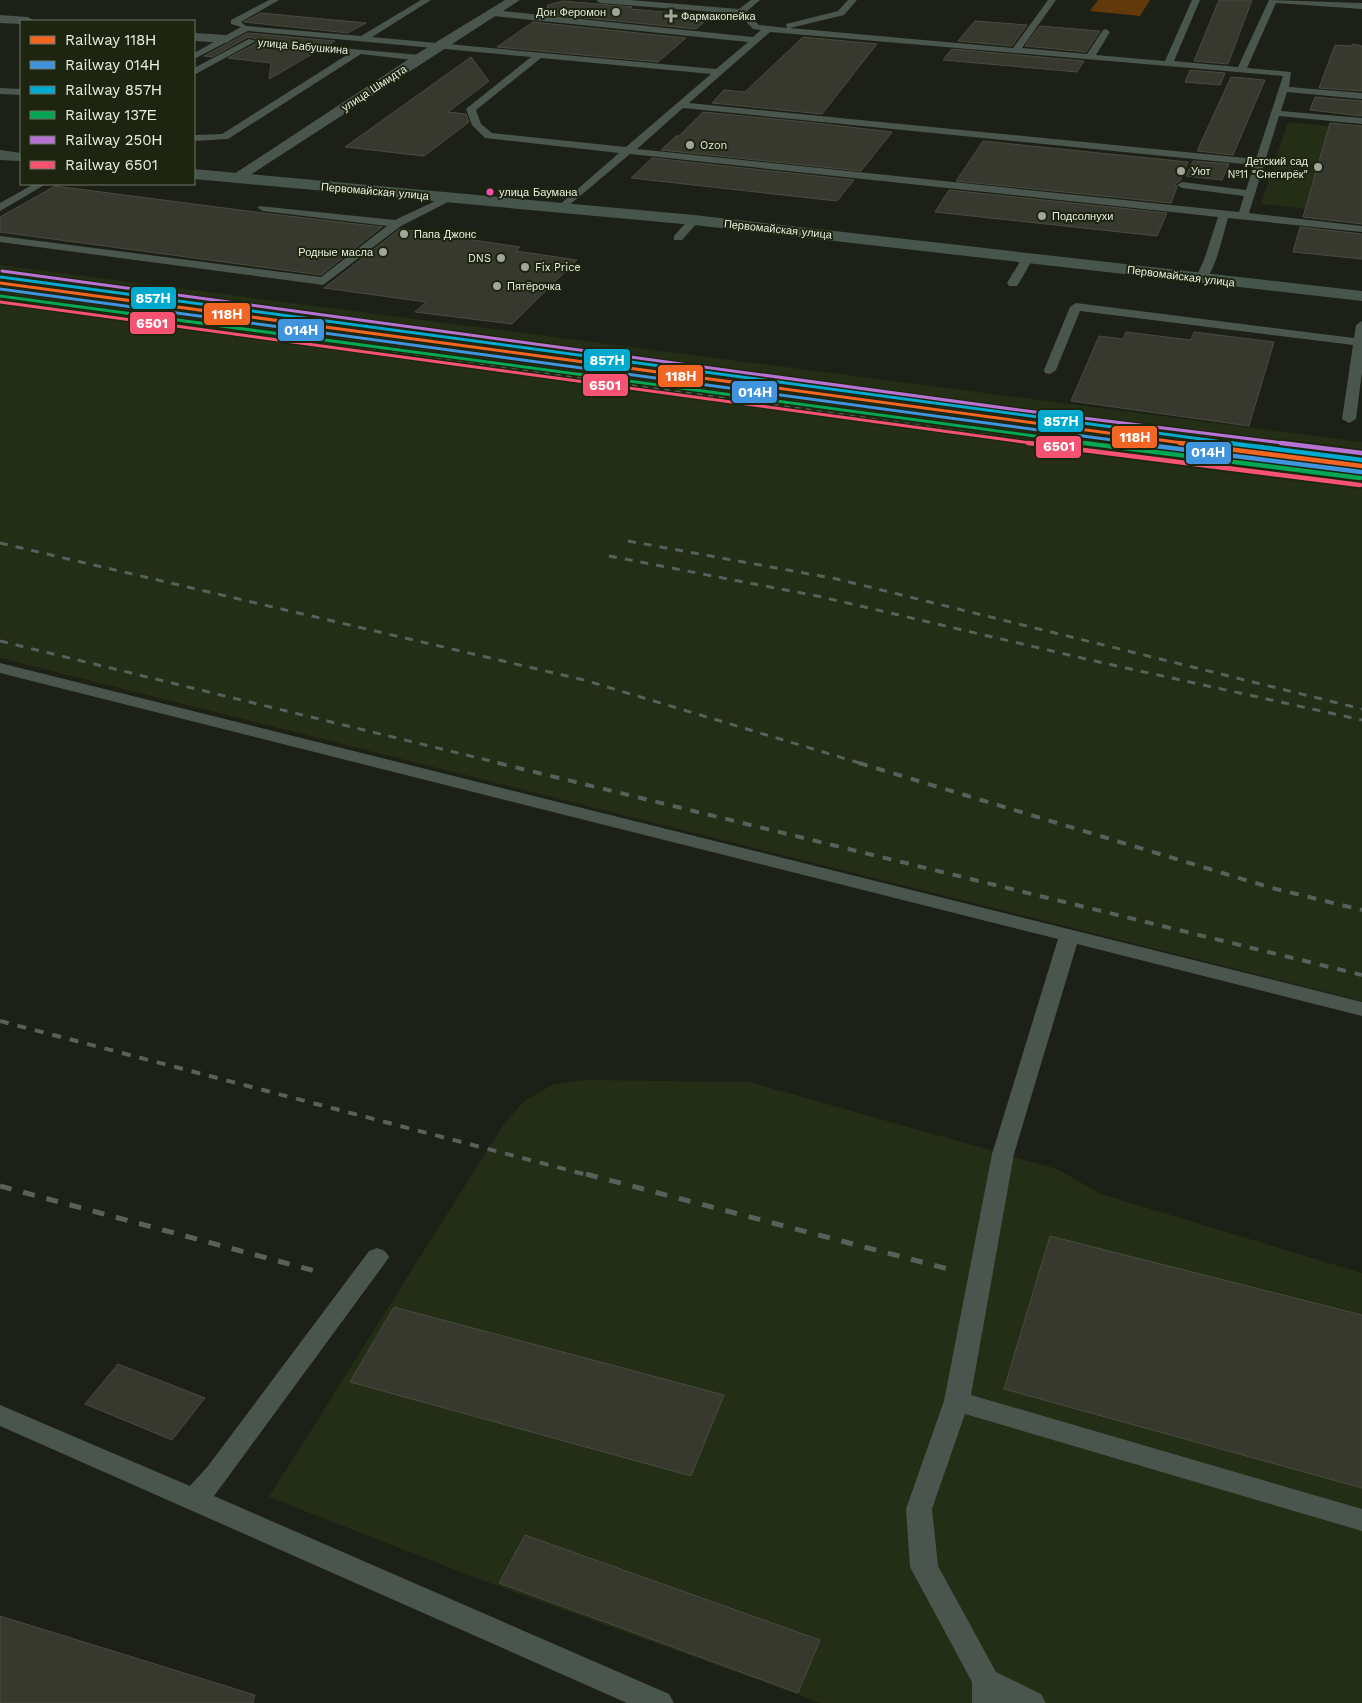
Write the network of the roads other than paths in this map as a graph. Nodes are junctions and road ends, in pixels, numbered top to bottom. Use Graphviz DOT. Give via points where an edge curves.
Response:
graph roads {
  1 [pos="275,0"];
  2 [pos="427,0"];
  3 [pos="514,0"];
  4 [pos="600,0"];
  5 [pos="756,0"];
  6 [pos="853,0"];
  7 [pos="1052,0"];
  8 [pos="1196,0"];
  9 [pos="1274,0"];
  10 [pos="615,1"];
  11 [pos="1362,6"];
  12 [pos="742,12"];
  13 [pos="493,13"];
  14 [pos="0,19"];
  15 [pos="20,20"];
  16 [pos="247,28"];
  17 [pos="773,29"];
  18 [pos="1106,32"];
  19 [pos="195,37"];
  20 [pos="364,38"];
  21 [pos="226,39"];
  22 [pos="756,40"];
  23 [pos="260,42"];
  24 [pos="439,46"];
  25 [pos="332,48"];
  26 [pos="1016,50"];
  27 [pos="360,51"];
  28 [pos="195,55"];
  29 [pos="540,55"];
  30 [pos="1090,57"];
  31 [pos="420,58"];
  32 [pos="1168,64"];
  33 [pos="1241,70"];
  34 [pos="195,71"];
  35 [pos="719,72"];
  36 [pos="1283,89"];
  37 [pos="0,91"];
  38 [pos="20,92"];
  39 [pos="1362,96"];
  40 [pos="680,105"];
  41 [pos="1275,113"];
  42 [pos="1362,122"];
  43 [pos="195,138"];
  44 [pos="626,151"];
  45 [pos="0,155"];
  46 [pos="20,156"];
  47 [pos="1260,163"];
  48 [pos="195,174"];
  49 [pos="236,178"];
  50 [pos="40,185"];
  51 [pos="1182,185"];
  52 [pos="1250,194"];
  53 [pos="448,198"];
  54 [pos="0,208"];
  55 [pos="263,208"];
  56 [pos="561,208"];
  57 [pos="1224,214"];
  58 [pos="1243,216"];
  59 [pos="694,220"];
  60 [pos="398,224"];
  61 [pos="1362,229"];
  62 [pos="678,238"];
  63 [pos="0,239"];
  64 [pos="1028,258"];
  65 [pos="1201,278"];
  66 [pos="1013,283"];
  67 [pos="1362,296"];
  68 [pos="1362,325"];
  69 [pos="1360,342"];
  70 [pos="1050,370"];
  71 [pos="1349,419"];
  72 [pos="0,668"];
  73 [pos="1069,937"];
  74 [pos="1362,1009"];
  75 [pos="377,1257"];
  76 [pos="958,1401"];
  77 [pos="0,1415"];
  78 [pos="194,1500"];
  79 [pos="1362,1520"];
  80 [pos="987,1692"];
  81 [pos="659,1703"];
  82 [pos="1030,1703"];
  1 -- 16 [label="lane" via="234,22"];
  2 -- 20 [label="lane"];
  3 -- 13 [label="street, улица Шмидта"];
  4 -- 10 [label="lane"];
  5 -- 12 [label="lane"];
  6 -- 17 [label="lane" via="841,13"];
  7 -- 26 [label="lane"];
  8 -- 32 [label="lane"];
  9 -- 11 [label="lane"];
  9 -- 33 [label="lane"];
  10 -- 12 [label="lane"];
  12 -- 17 [label="lane" via="756,28"];
  13 -- 22 [label="lane"];
  13 -- 24 [label="street, улица Шмидта"];
  14 -- 15 [label="street"];
  16 -- 20 [label="lane"];
  16 -- 21 [label="lane"];
  17 -- 22 [label="lane"];
  17 -- 26 [label="lane"];
  18 -- 30 [label="lane"];
  19 -- 21 [label="street"];
  20 -- 24 [label="lane"];
  21 -- 28 [label="lane"];
  22 -- 35 [label="lane"];
  23 -- 34 [label="lane, улица Бабушкина" via="250,41"];
  24 -- 29 [label="lane"];
  24 -- 31 [label="street, улица Шмидта"];
  25 -- 27 [label="lane, улица Бабушкина"];
  26 -- 30 [label="lane"];
  27 -- 31 [label="lane, улица Бабушкина"];
  27 -- 43 [label="lane" via="224,137"];
  29 -- 35 [label="lane"];
  29 -- 44 [label="lane" via="472,109 477,125 489,136"];
  30 -- 32 [label="lane"];
  31 -- 49 [label="street, улица Шмидта"];
  32 -- 33 [label="lane"];
  33 -- 36 [label="lane" via="1288,74"];
  35 -- 40 [label="lane"];
  36 -- 39 [label="lane"];
  36 -- 41 [label="lane"];
  37 -- 38 [label="lane"];
  40 -- 44 [label="lane"];
  40 -- 47 [label="lane"];
  41 -- 42 [label="lane"];
  41 -- 47 [label="lane"];
  44 -- 56 [label="lane"];
  44 -- 57 [label="lane"];
  45 -- 46 [label="main road"];
  47 -- 52 [label="lane"];
  48 -- 49 [label="main road, Первомайская улица"];
  49 -- 53 [label="main road, Первомайская улица"];
  50 -- 54 [label="lane"];
  51 -- 52 [label="lane"];
  52 -- 58 [label="lane"];
  53 -- 56 [label="main road, Первомайская улица"];
  53 -- 60 [label="lane"];
  55 -- 60 [label="lane"];
  56 -- 59 [label="main road, Первомайская улица"];
  57 -- 58 [label="lane"];
  57 -- 65 [label="lane"];
  58 -- 61 [label="lane"];
  59 -- 62 [label="lane"];
  59 -- 64 [label="main road, Первомайская улица"];
  60 -- 63 [label="lane" via="324,281"];
  64 -- 65 [label="main road, Первомайская улица"];
  64 -- 66 [label="lane"];
  65 -- 67 [label="main road, Первомайская улица"];
  68 -- 69 [label="lane"];
  69 -- 70 [label="lane" via="1076,307"];
  69 -- 71 [label="lane"];
  72 -- 73 [label="lane"];
  73 -- 74 [label="lane"];
  73 -- 76 [label="lane" via="1003,1154"];
  75 -- 78 [label="lane"];
  76 -- 79 [label="lane"];
  76 -- 80 [label="lane" via="919,1509 923,1557 924,1567"];
  77 -- 78 [label="lane"];
  78 -- 81 [label="lane"];
  80 -- 82 [label="lane"];
}
